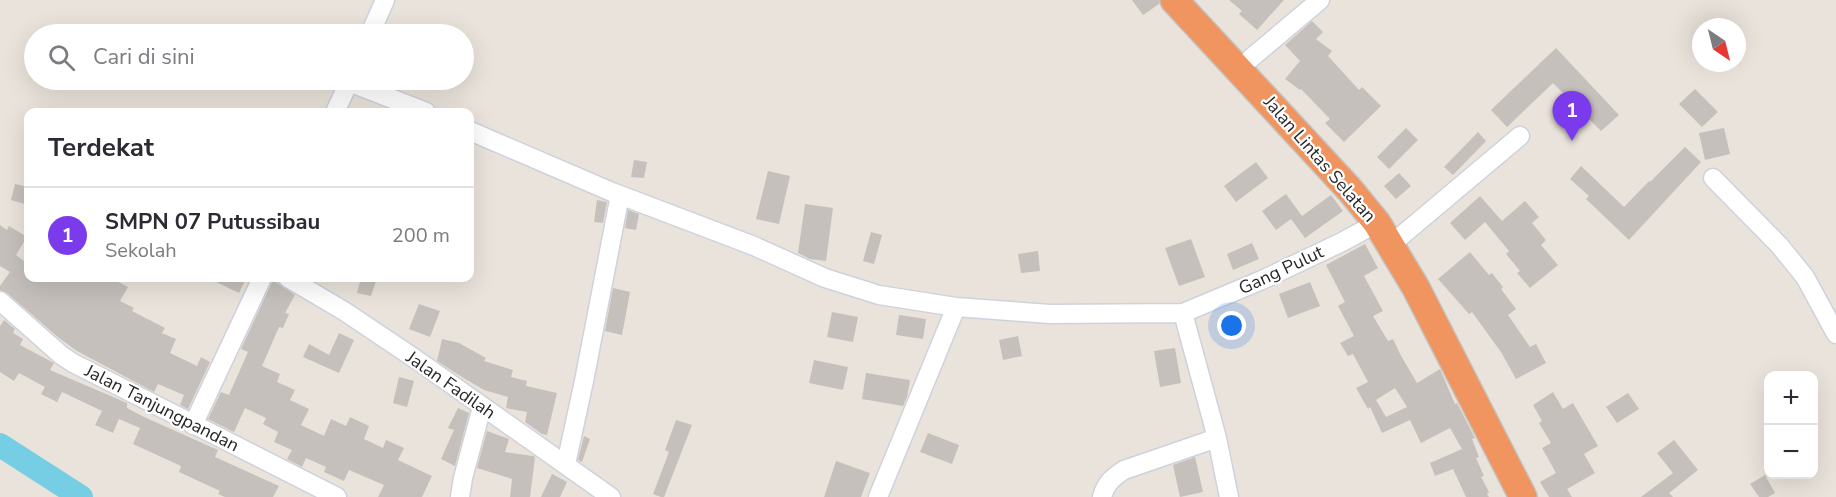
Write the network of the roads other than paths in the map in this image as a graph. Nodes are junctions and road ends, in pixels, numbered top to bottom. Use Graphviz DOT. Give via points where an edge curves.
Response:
graph roads {
  1 [pos="385,0"];
  2 [pos="1174,0"];
  3 [pos="1193,0"];
  4 [pos="1320,0"];
  5 [pos="374,24"];
  6 [pos="1250,59"];
  7 [pos="345,90"];
  8 [pos="371,90"];
  9 [pos="337,108"];
  10 [pos="416,108"];
  11 [pos="1301,126"];
  12 [pos="474,133"];
  13 [pos="1520,136"];
  14 [pos="1713,178"];
  15 [pos="620,195"];
  16 [pos="1377,223"];
  17 [pos="1400,237"];
  18 [pos="260,282"];
  19 [pos="295,282"];
  20 [pos="0,301"];
  21 [pos="956,308"];
  22 [pos="1183,313"];
  23 [pos="1836,334"];
  24 [pos="482,406"];
  25 [pos="193,425"];
  26 [pos="1216,438"];
  27 [pos="1510,459"];
  28 [pos="566,464"];
  29 [pos="337,497"];
  30 [pos="460,497"];
  31 [pos="611,497"];
  32 [pos="879,497"];
  33 [pos="1102,497"];
  34 [pos="1228,497"];
  35 [pos="1523,497"];
  36 [pos="1539,497"];
  1 -- 5 [label="street"];
  2 -- 11 [label="highway, Jalan Lintas Selatan"];
  3 -- 6 [label="highway, Jalan Lintas Selatan"];
  4 -- 6 [label="street"];
  6 -- 11 [label="highway, Jalan Lintas Selatan"];
  7 -- 9 [label="street"];
  8 -- 10 [label="street"];
  11 -- 16 [label="highway, Jalan Lintas Selatan"];
  11 -- 17 [label="highway, Jalan Lintas Selatan" via="1359,180"];
  12 -- 15 [label="street"];
  13 -- 17 [label="street"];
  14 -- 23 [label="street" via="1805,277"];
  15 -- 21 [label="street" via="754,246 825,278 879,295"];
  15 -- 28 [label="street"];
  16 -- 22 [label="street, Gang Pulut" via="1262,280"];
  16 -- 27 [label="highway, Jalan Lintas Selatan"];
  17 -- 27 [label="highway, Jalan Lintas Selatan"];
  18 -- 25 [label="street"];
  19 -- 24 [label="street, Jalan Fadilah"];
  20 -- 25 [label="street, Jalan Tanjungpandan" via="73,363"];
  21 -- 22 [label="street" via="1050,314"];
  21 -- 32 [label="street"];
  22 -- 26 [label="street"];
  24 -- 28 [label="street, Jalan Fadilah"];
  24 -- 30 [label="street"];
  25 -- 29 [label="street, Jalan Tanjungpandan"];
  26 -- 33 [label="street" via="1124,470 1111,479"];
  26 -- 34 [label="street"];
  27 -- 35 [label="highway, Jalan Lintas Selatan"];
  27 -- 36 [label="highway, Jalan Lintas Selatan"];
  28 -- 31 [label="street, Jalan Fadilah"];
}
